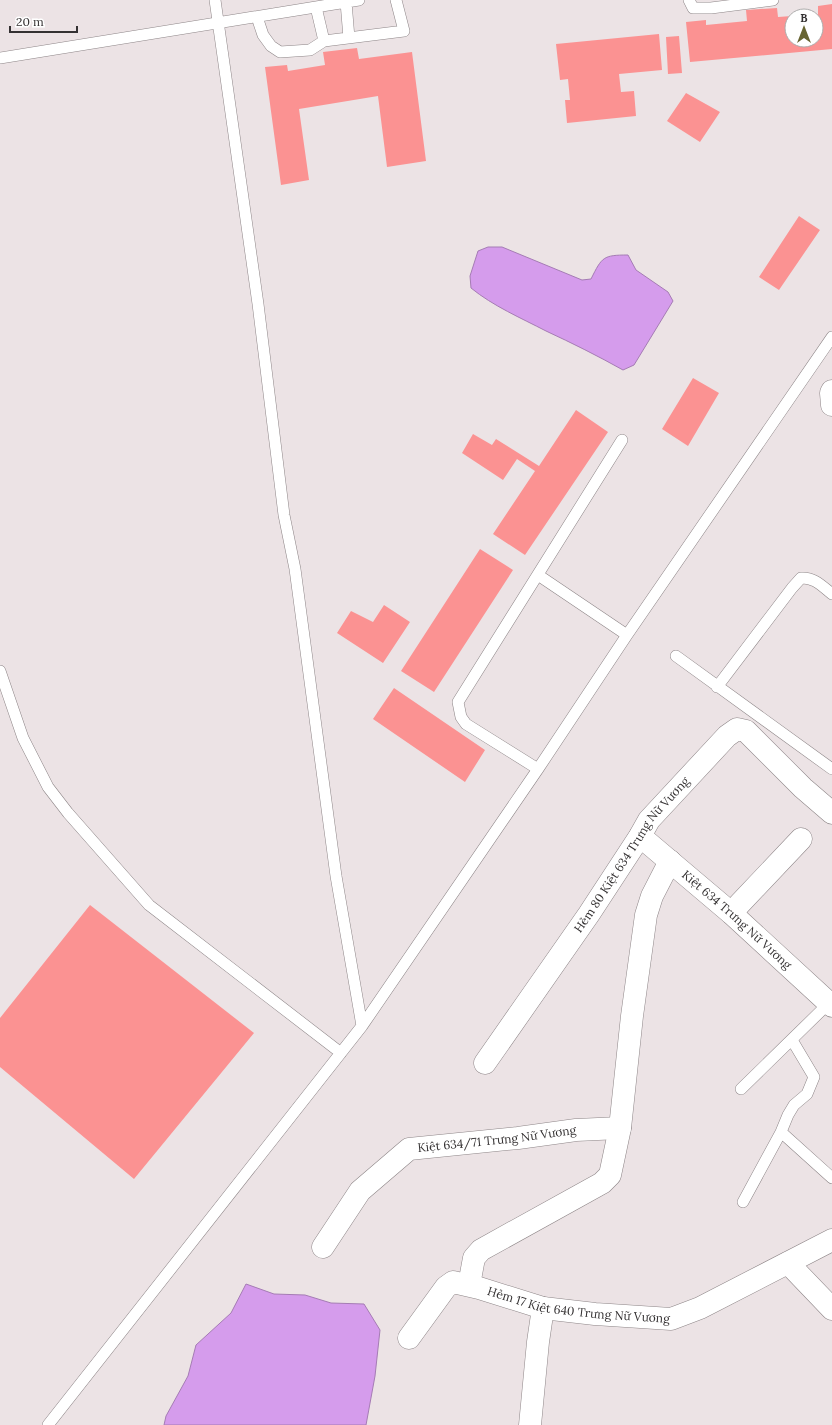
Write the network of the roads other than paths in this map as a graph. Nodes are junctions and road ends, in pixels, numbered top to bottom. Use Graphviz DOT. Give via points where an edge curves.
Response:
graph roads {
  1 [pos="215,0"];
  2 [pos="359,0"];
  3 [pos="396,0"];
  4 [pos="689,0"];
  5 [pos="773,0"];
  6 [pos="346,2"];
  7 [pos="316,7"];
  8 [pos="257,17"];
  9 [pos="218,22"];
  10 [pos="349,38"];
  11 [pos="324,41"];
  12 [pos="0,58"];
  13 [pos="832,337"];
  14 [pos="832,391"];
  15 [pos="832,405"];
  16 [pos="622,440"];
  17 [pos="538,575"];
  18 [pos="832,594"];
  19 [pos="627,635"];
  20 [pos="676,656"];
  21 [pos="0,671"];
  22 [pos="718,687"];
  23 [pos="538,769"];
  24 [pos="832,769"];
  25 [pos="832,813"];
  26 [pos="640,836"];
  27 [pos="801,839"];
  28 [pos="670,861"];
  29 [pos="731,913"];
  30 [pos="830,1004"];
  31 [pos="362,1026"];
  32 [pos="792,1040"];
  33 [pos="341,1053"];
  34 [pos="485,1063"];
  35 [pos="741,1089"];
  36 [pos="620,1128"];
  37 [pos="781,1132"];
  38 [pos="832,1178"];
  39 [pos="743,1202"];
  40 [pos="832,1240"];
  41 [pos="323,1247"];
  42 [pos="788,1263"];
  43 [pos="469,1285"];
  44 [pos="543,1308"];
  45 [pos="832,1309"];
  46 [pos="409,1338"];
  47 [pos="48,1425"];
  48 [pos="530,1425"];
  1 -- 9 [label="lane"];
  2 -- 6 [label="lane"];
  3 -- 10 [label="lane" via="404,31"];
  4 -- 5 [label="lane" via="693,8"];
  6 -- 7 [label="lane"];
  6 -- 10 [label="lane"];
  7 -- 8 [label="lane"];
  7 -- 11 [label="lane"];
  8 -- 9 [label="lane"];
  8 -- 11 [label="lane" via="263,35 271,46 280,52 310,50"];
  9 -- 12 [label="lane"];
  9 -- 31 [label="lane" via="258,304 284,515 295,569 336,876"];
  10 -- 11 [label="lane"];
  13 -- 19 [label="lane"];
  14 -- 15 [label="street"];
  16 -- 17 [label="lane"];
  17 -- 19 [label="lane"];
  17 -- 23 [label="lane" via="458,702 460,717 466,724"];
  18 -- 22 [label="lane" via="814,580 808,577 801,578"];
  19 -- 23 [label="lane"];
  20 -- 22 [label="lane"];
  21 -- 33 [label="lane" via="23,738 48,787 149,905"];
  22 -- 24 [label="lane"];
  23 -- 31 [label="lane"];
  25 -- 26 [label="street, Hẻm 80 Kiệt 634 Trưng Nữ Vương" via="746,731 737,729 727,736 649,820"];
  26 -- 28 [label="street, Kiệt 634 Trưng Nữ Vương"];
  26 -- 34 [label="street, Hẻm 80 Kiệt 634 Trưng Nữ Vương"];
  27 -- 29 [label="street"];
  28 -- 29 [label="street, Kiệt 634 Trưng Nữ Vương"];
  28 -- 36 [label="street" via="652,896 646,915"];
  29 -- 30 [label="street, Kiệt 634 Trưng Nữ Vương"];
  30 -- 32 [label="lane"];
  31 -- 33 [label="lane"];
  32 -- 35 [label="lane"];
  32 -- 37 [label="lane" via="814,1077 807,1094 794,1105 788,1115"];
  33 -- 47 [label="lane"];
  36 -- 41 [label="street, Kiệt 634/71 Trưng Nữ Vương" via="576,1130 409,1149 360,1191"];
  36 -- 43 [label="street" via="610,1175 602,1183 481,1250 474,1258"];
  37 -- 38 [label="lane"];
  37 -- 39 [label="lane"];
  40 -- 42 [label="street, Hẻm 17 Kiệt 640 Trưng Nữ Vương"];
  42 -- 44 [label="street, Hẻm 17 Kiệt 640 Trưng Nữ Vương" via="700,1308 671,1319"];
  42 -- 45 [label="street"];
  43 -- 44 [label="street, Hẻm 17 Kiệt 640 Trưng Nữ Vương"];
  43 -- 46 [label="street, Hẻm 17 Kiệt 640 Trưng Nữ Vương" via="453,1282 446,1287"];
  44 -- 48 [label="street"];
}
